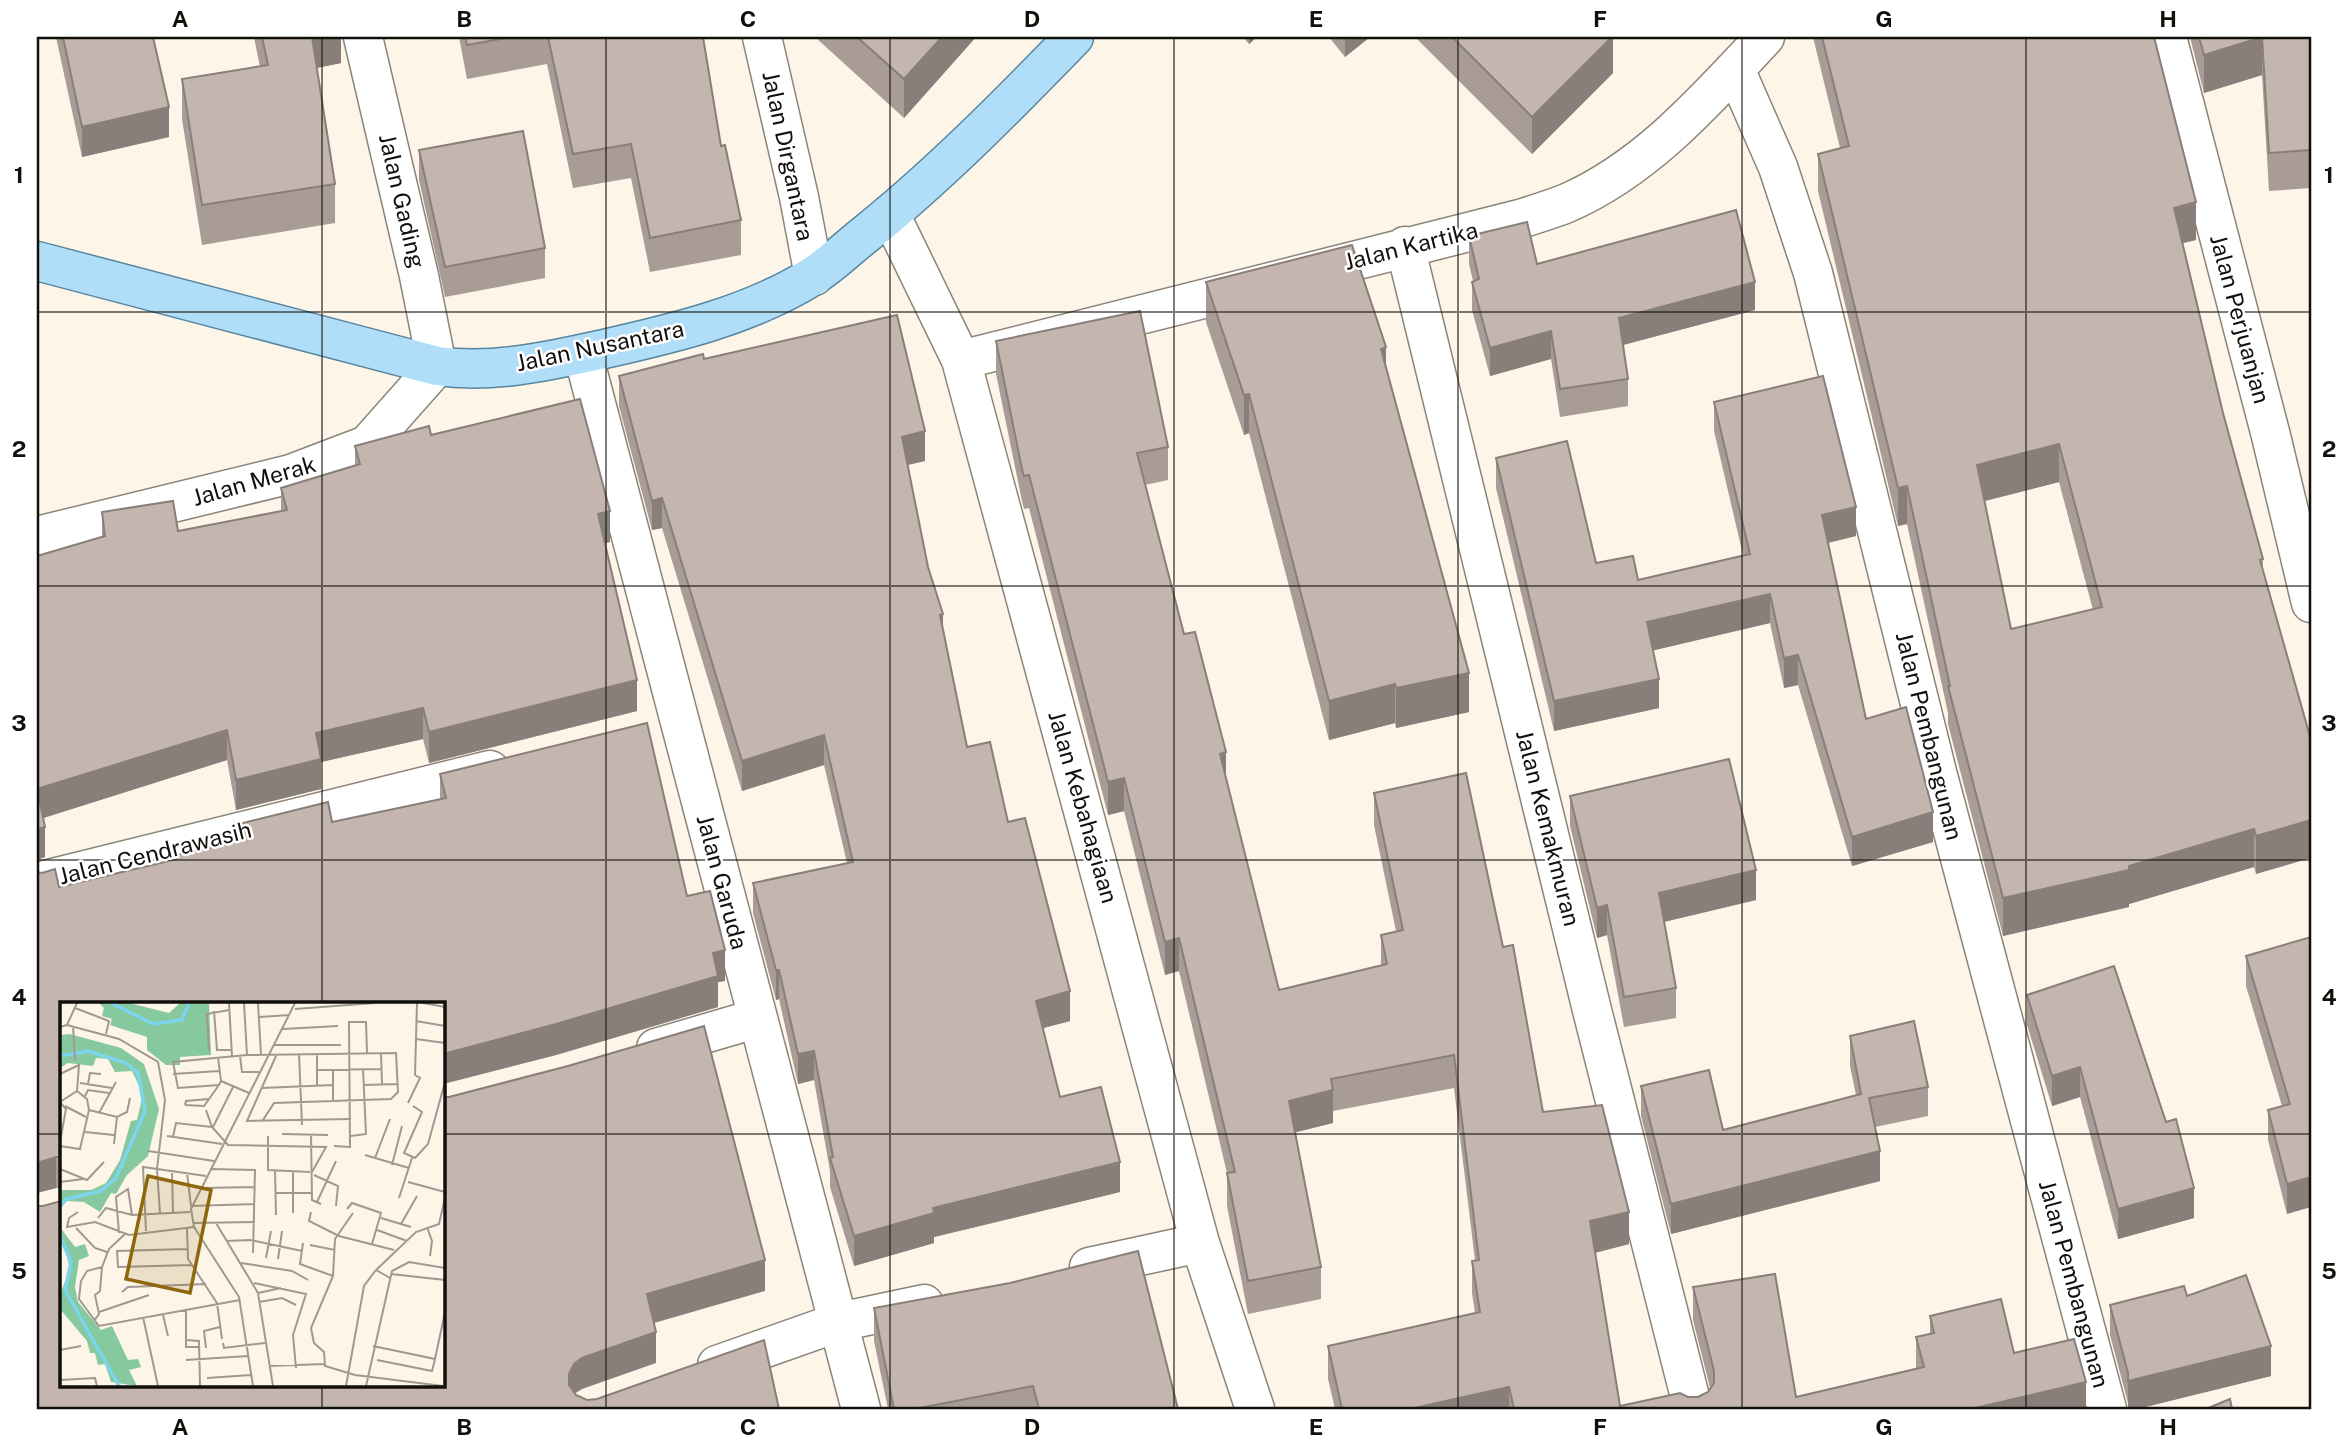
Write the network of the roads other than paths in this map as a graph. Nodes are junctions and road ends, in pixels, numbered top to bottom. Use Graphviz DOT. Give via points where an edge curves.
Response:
graph roads {
  1 [pos="363,37"];
  2 [pos="762,37"];
  3 [pos="1074,37"];
  4 [pos="1765,37"];
  5 [pos="2167,37"];
  6 [pos="1735,69"];
  7 [pos="890,214"];
  8 [pos="1405,246"];
  9 [pos="37,261"];
  10 [pos="814,276"];
  11 [pos="583,354"];
  12 [pos="961,360"];
  13 [pos="437,366"];
  14 [pos="37,536"];
  15 [pos="2311,603"];
  16 [pos="519,763"];
  17 [pos="37,882"];
  18 [pos="758,1018"];
  19 [pos="627,1056"];
  20 [pos="1200,1243"];
  21 [pos="1050,1276"];
  22 [pos="957,1296"];
  23 [pos="839,1322"];
  24 [pos="681,1377"];
  25 [pos="861,1409"];
  26 [pos="1255,1409"];
  27 [pos="1693,1409"];
  28 [pos="2107,1409"];
  1 -- 13 [label="street, Jalan Gading"];
  2 -- 10 [label="street, Jalan Dirgantara"];
  3 -- 7 [label="main road, Jalan Nusantara" via="979,134"];
  4 -- 6 [label="street, Jalan Kartika"];
  5 -- 15 [label="street, Jalan Perjuanjan"];
  6 -- 8 [label="street, Jalan Kartika" via="1654,147 1599,186 1520,219"];
  6 -- 28 [label="street, Jalan Pembangunan" via="1778,167 1813,273 1937,772"];
  7 -- 10 [label="main road, Jalan Nusantara"];
  7 -- 12 [label="street, Jalan Kebahagiaan"];
  8 -- 12 [label="street, Jalan Kartika"];
  8 -- 27 [label="street, Jalan Kemakmuran"];
  9 -- 13 [label="main road, Jalan Nusantara"];
  10 -- 11 [label="main road, Jalan Nusantara" via="749,308 661,337"];
  11 -- 13 [label="main road, Jalan Nusantara" via="514,367 463,370"];
  11 -- 18 [label="street, Jalan Garuda" via="667,727"];
  12 -- 20 [label="street, Jalan Kebahagiaan"];
  13 -- 14 [label="street, Jalan Merak" via="367,445 291,474"];
  16 -- 17 [label="street, Jalan Cendrawasih"];
  18 -- 19 [label="street"];
  18 -- 23 [label="street, Jalan Garuda"];
  20 -- 21 [label="street"];
  20 -- 26 [label="street, Jalan Kebahagiaan"];
  22 -- 23 [label="street"];
  23 -- 24 [label="street"];
  23 -- 25 [label="street, Jalan Garuda"];
}
